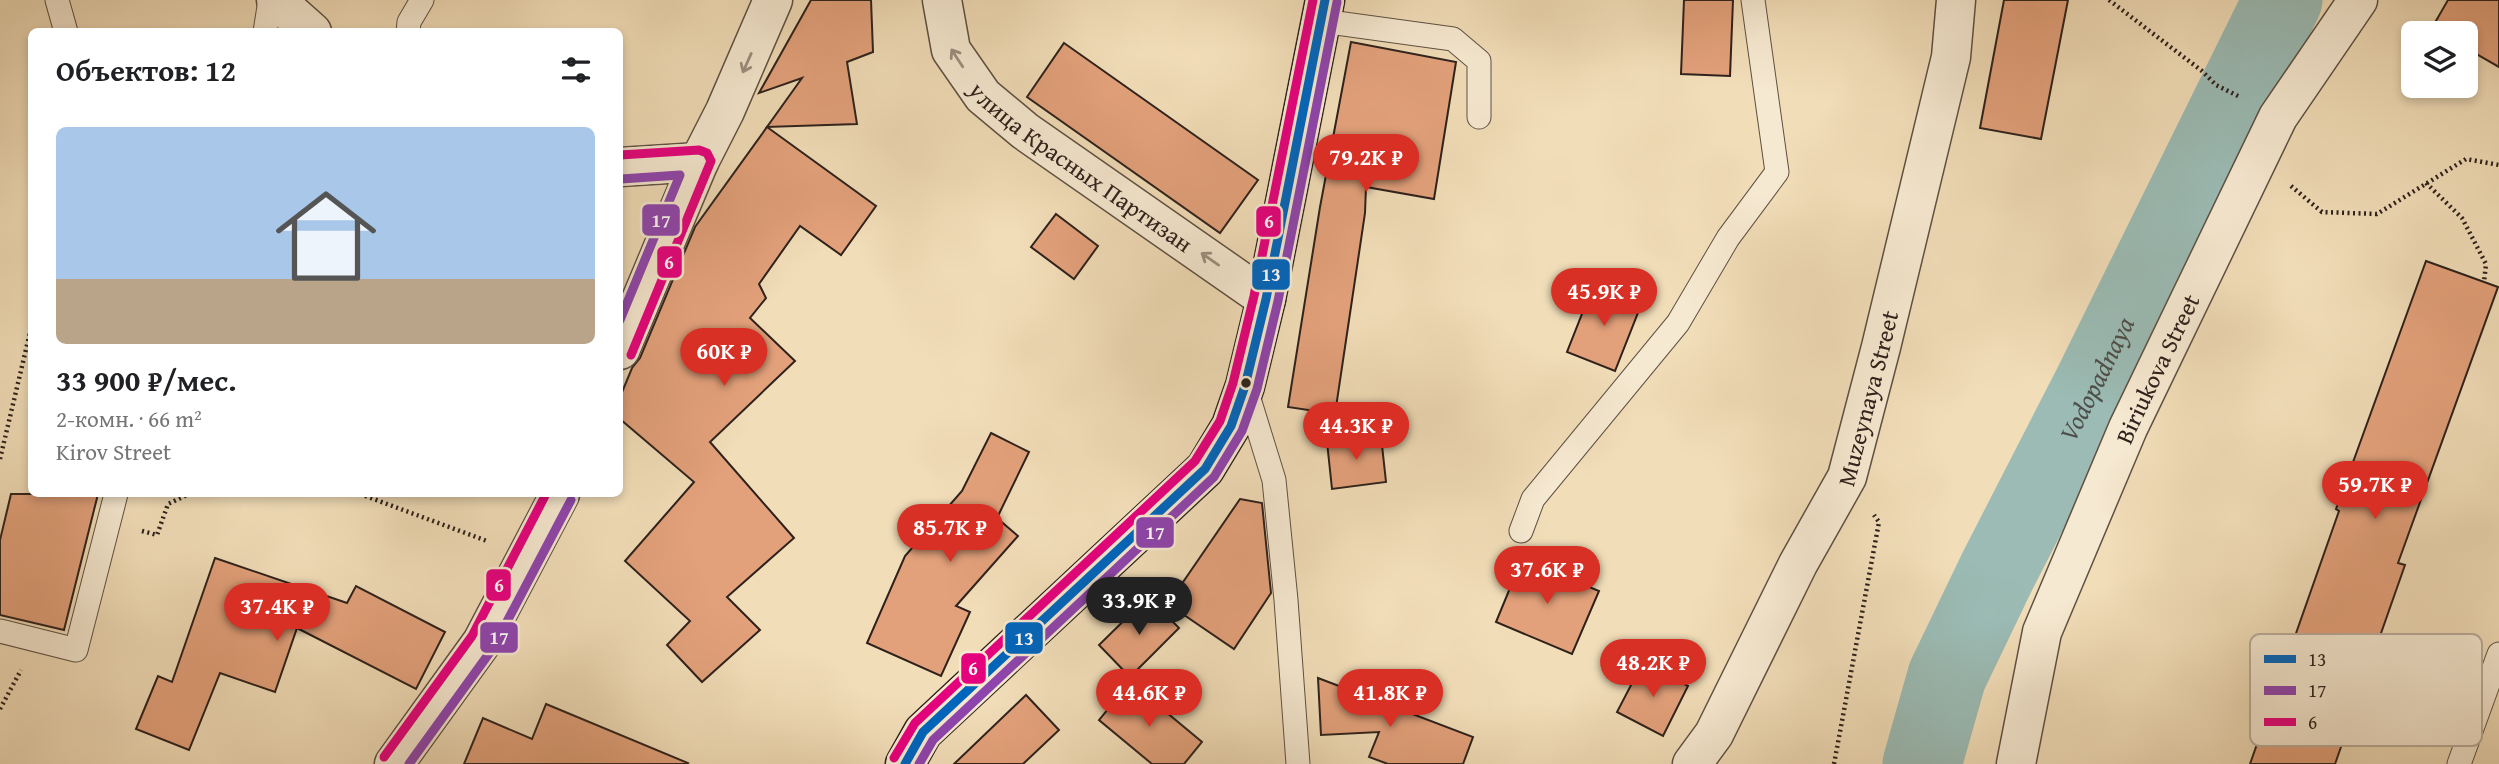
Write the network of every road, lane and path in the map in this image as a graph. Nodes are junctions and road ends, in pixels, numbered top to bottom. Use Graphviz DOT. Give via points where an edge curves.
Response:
graph roads {
  1 [pos="57,0"];
  2 [pos="270,0"];
  3 [pos="276,0"];
  4 [pos="422,0"];
  5 [pos="773,0"];
  6 [pos="942,0"];
  7 [pos="1753,0"];
  8 [pos="1956,0"];
  9 [pos="2109,0"];
  10 [pos="2358,0"];
  11 [pos="1323,10"];
  12 [pos="65,28"];
  13 [pos="266,28"];
  14 [pos="308,28"];
  15 [pos="408,28"];
  16 [pos="2216,85"];
  17 [pos="1479,117"];
  18 [pos="2258,159"];
  19 [pos="699,162"];
  20 [pos="2499,165"];
  21 [pos="623,167"];
  22 [pos="2426,183"];
  23 [pos="2484,282"];
  24 [pos="1266,299"];
  25 [pos="28,341"];
  26 [pos="623,343"];
  27 [pos="1245,386"];
  28 [pos="0,459"];
  29 [pos="1847,477"];
  30 [pos="115,497"];
  31 [pos="183,497"];
  32 [pos="368,497"];
  33 [pos="558,497"];
  34 [pos="168,504"];
  35 [pos="1521,531"];
  36 [pos="527,556"];
  37 [pos="0,631"];
  38 [pos="2499,654"];
  39 [pos="2482,701"];
  40 [pos="2466,746"];
  41 [pos="394,764"];
  42 [pos="905,764"];
  43 [pos="1298,764"];
  44 [pos="1692,764"];
  45 [pos="1834,764"];
  46 [pos="2016,764"];
  47 [pos="2459,764"];
  1 -- 12 [label="lane"];
  2 -- 13 [label="lane"];
  3 -- 14 [label="street"];
  4 -- 15 [label="lane"];
  5 -- 19 [label="street, one-way"];
  24 -- 6 [label="street, улица Красных Партизан, one-way" via="983,96 951,50"];
  7 -- 35 [label="lane" via="1777,172 1728,238 1678,323 1533,499"];
  8 -- 29 [label="street, Muzeynaya Street" via="1951,57"];
  9 -- 16 [label="path"];
  10 -- 18 [label="street, Biriukova Street" via="2278,117"];
  11 -- 17 [label="lane" via="1453,39 1479,61"];
  11 -- 24 [label="street"];
  18 -- 22 [label="path" via="2322,212 2376,214"];
  18 -- 46 [label="street, Biriukova Street" via="2129,428 2042,632"];
  19 -- 21 [label="street"];
  19 -- 26 [label="street"];
  20 -- 22 [label="path" via="2466,159"];
  22 -- 23 [label="path" via="2462,218 2486,264"];
  24 -- 27 [label="street"];
  25 -- 28 [label="path"];
  27 -- 42 [label="street" via="1231,426 1205,469 923,732"];
  27 -- 43 [label="lane" via="1274,480"];
  29 -- 44 [label="street, Muzeynaya Street" via="1714,733"];
  29 -- 45 [label="path" via="1879,523"];
  30 -- 37 [label="lane" via="76,650"];
  31 -- 34 [label="path"];
  32 -- 36 [label="path"];
  33 -- 36 [label="street"];
  36 -- 41 [label="street" via="482,642"];
  38 -- 39 [label="lane"];
  40 -- 47 [label="lane"];
}
